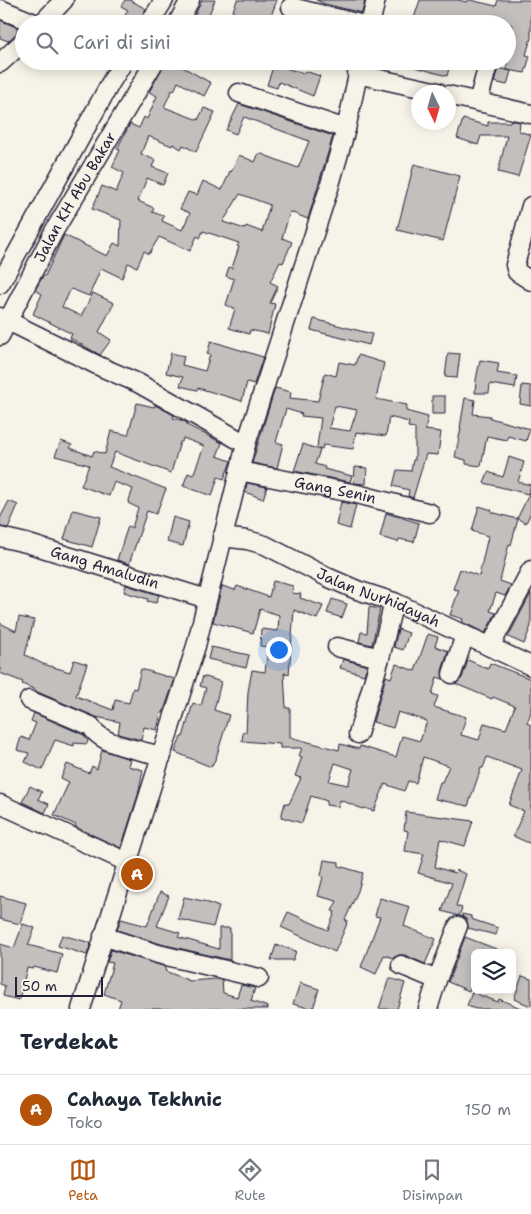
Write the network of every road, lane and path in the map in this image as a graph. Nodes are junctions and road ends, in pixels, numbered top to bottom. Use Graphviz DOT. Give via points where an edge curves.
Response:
graph roads {
  1 [pos="64,0"];
  2 [pos="164,0"];
  3 [pos="190,0"];
  4 [pos="376,0"];
  5 [pos="291,7"];
  6 [pos="0,9"];
  7 [pos="15,15"];
  8 [pos="50,15"];
  9 [pos="155,15"];
  10 [pos="182,15"];
  11 [pos="323,15"];
  12 [pos="372,15"];
  13 [pos="15,49"];
  14 [pos="0,63"];
  15 [pos="119,70"];
  16 [pos="150,70"];
  17 [pos="359,70"];
  18 [pos="366,70"];
  19 [pos="487,70"];
  20 [pos="415,85"];
  21 [pos="239,93"];
  22 [pos="456,97"];
  23 [pos="478,102"];
  24 [pos="531,114"];
  25 [pos="346,129"];
  26 [pos="531,206"];
  27 [pos="531,281"];
  28 [pos="0,284"];
  29 [pos="3,325"];
  30 [pos="246,444"];
  31 [pos="239,471"];
  32 [pos="430,513"];
  33 [pos="222,537"];
  34 [pos="0,538"];
  35 [pos="531,570"];
  36 [pos="207,599"];
  37 [pos="394,602"];
  38 [pos="465,635"];
  39 [pos="337,647"];
  40 [pos="490,647"];
  41 [pos="380,658"];
  42 [pos="531,666"];
  43 [pos="452,674"];
  44 [pos="29,700"];
  45 [pos="358,734"];
  46 [pos="162,756"];
  47 [pos="0,804"];
  48 [pos="127,862"];
  49 [pos="458,926"];
  50 [pos="103,936"];
  51 [pos="401,965"];
  52 [pos="259,978"];
  53 [pos="437,980"];
  54 [pos="81,1009"];
  55 [pos="428,1009"];
  1 -- 8 [label="street"];
  2 -- 9 [label="street"];
  3 -- 10 [label="street"];
  4 -- 12 [label="street"];
  5 -- 11 [label="street"];
  6 -- 7 [label="street"];
  13 -- 14 [label="street"];
  15 -- 28 [label="street"];
  16 -- 29 [label="street, Jalan KH Abu Bakar" via="54,230"];
  17 -- 25 [label="street"];
  18 -- 20 [label="street"];
  19 -- 23 [label="street"];
  21 -- 25 [label="street"];
  22 -- 23 [label="street"];
  23 -- 24 [label="street"];
  25 -- 30 [label="street"];
  26 -- 27 [label="street" via="515,265 517,272"];
  29 -- 30 [label="street" via="138,383"];
  30 -- 31 [label="street"];
  31 -- 32 [label="street, Gang Senin" via="357,494"];
  31 -- 33 [label="street"];
  33 -- 36 [label="street"];
  33 -- 37 [label="street, Jalan Nurhidayah" via="266,545 357,590"];
  34 -- 36 [label="street, Gang Amaludin" via="26,543"];
  35 -- 40 [label="street"];
  36 -- 46 [label="street"];
  37 -- 38 [label="street, Jalan Nurhidayah"];
  37 -- 41 [label="street"];
  38 -- 40 [label="street, Jalan Nurhidayah"];
  38 -- 43 [label="street"];
  39 -- 41 [label="street"];
  40 -- 42 [label="street, Jalan Nurhidayah"];
  41 -- 45 [label="street"];
  44 -- 46 [label="street" via="90,726 94,733 108,742"];
  46 -- 48 [label="street"];
  47 -- 48 [label="street"];
  48 -- 50 [label="street"];
  49 -- 53 [label="street"];
  50 -- 52 [label="street" via="158,954"];
  50 -- 54 [label="street"];
  51 -- 53 [label="street"];
  53 -- 55 [label="street"];
}
